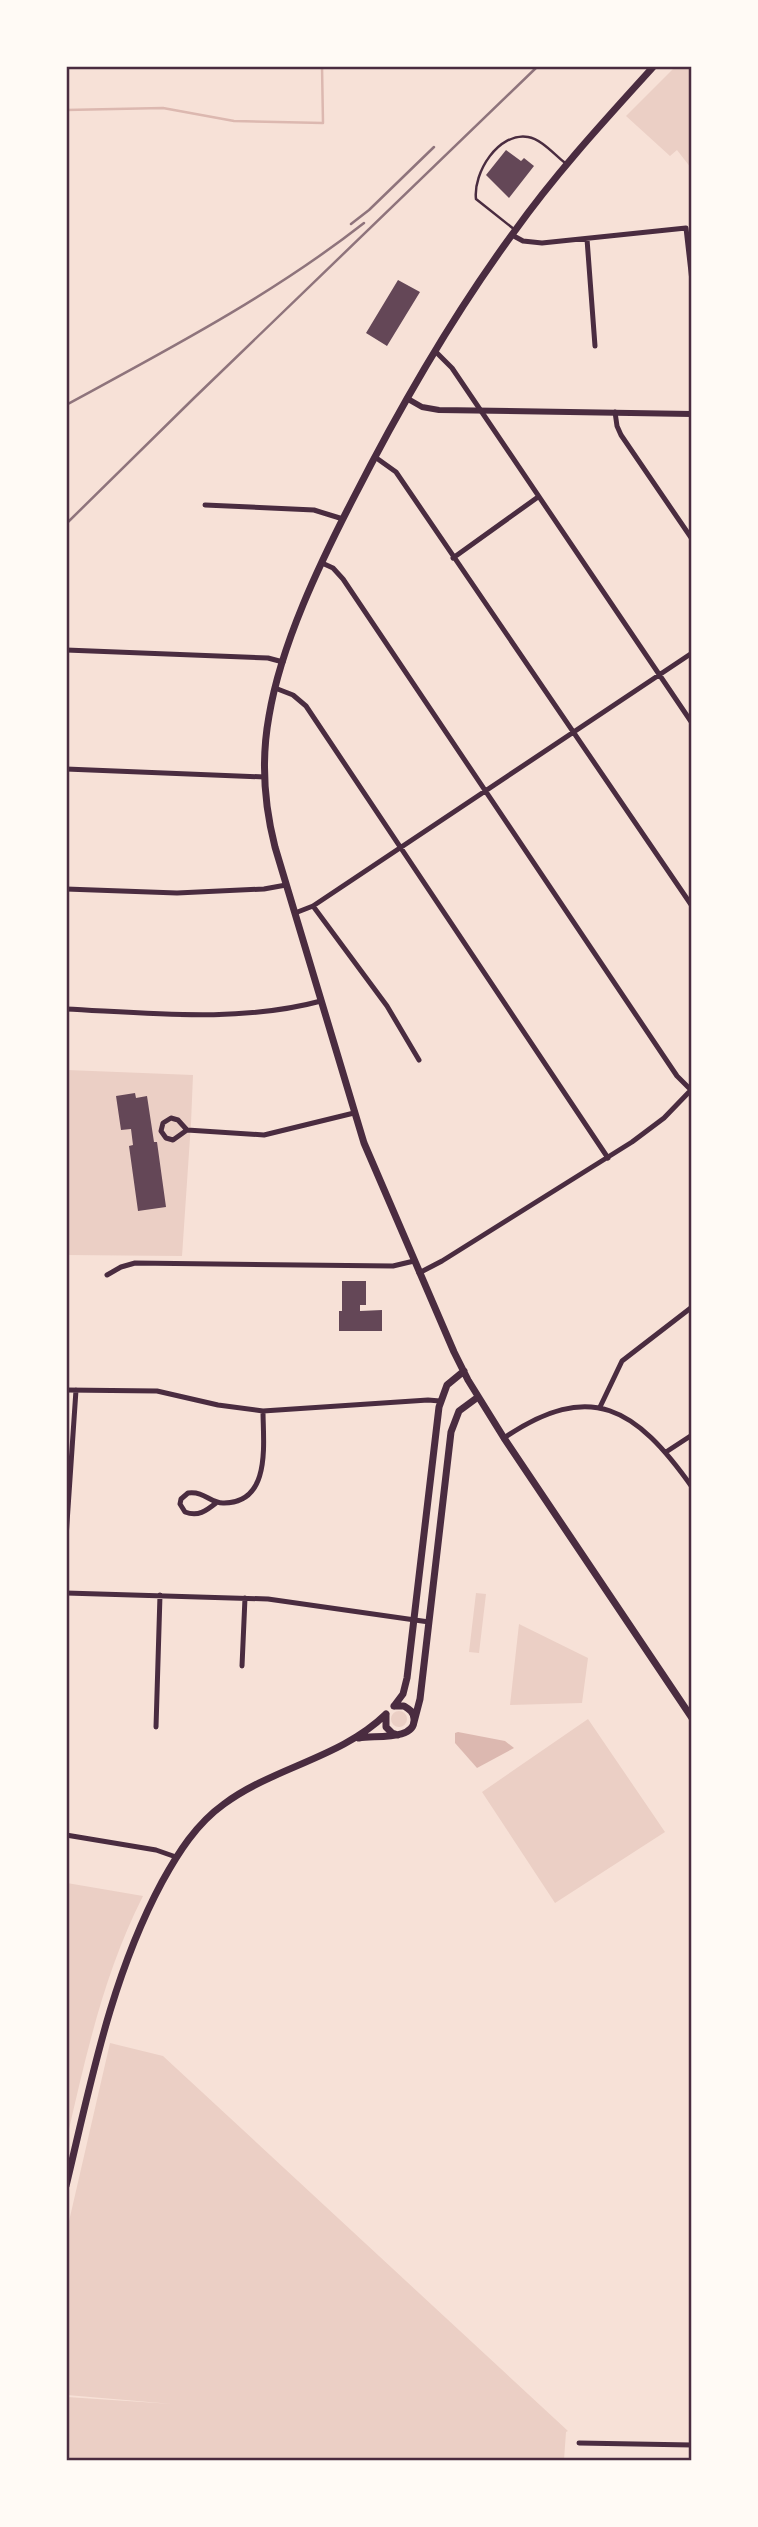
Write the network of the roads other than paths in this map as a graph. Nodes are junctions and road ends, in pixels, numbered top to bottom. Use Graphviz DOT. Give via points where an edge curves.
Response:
graph roads {
  1 [pos="654,66"];
  2 [pos="567,164"];
  3 [pos="513,232"];
  4 [pos="587,239"];
  5 [pos="691,281"];
  6 [pos="595,346"];
  7 [pos="436,352"];
  8 [pos="408,399"];
  9 [pos="482,411"];
  10 [pos="615,412"];
  11 [pos="691,414"];
  12 [pos="375,457"];
  13 [pos="538,497"];
  14 [pos="205,505"];
  15 [pos="343,519"];
  16 [pos="691,540"];
  17 [pos="453,558"];
  18 [pos="322,563"];
  19 [pos="66,650"];
  20 [pos="691,653"];
  21 [pos="283,662"];
  22 [pos="659,675"];
  23 [pos="275,688"];
  24 [pos="691,723"];
  25 [pos="573,732"];
  26 [pos="66,769"];
  27 [pos="265,777"];
  28 [pos="485,791"];
  29 [pos="400,848"];
  30 [pos="286,885"];
  31 [pos="66,889"];
  32 [pos="313,906"];
  33 [pos="691,906"];
  34 [pos="295,913"];
  35 [pos="321,1001"];
  36 [pos="66,1009"];
  37 [pos="419,1060"];
  38 [pos="691,1090"];
  39 [pos="354,1113"];
  40 [pos="187,1130"];
  41 [pos="608,1158"];
  42 [pos="414,1261"];
  43 [pos="419,1273"];
  44 [pos="107,1275"];
  45 [pos="691,1307"];
  46 [pos="464,1371"];
  47 [pos="66,1390"];
  48 [pos="76,1390"];
  49 [pos="478,1397"];
  50 [pos="440,1401"];
  51 [pos="600,1408"];
  52 [pos="263,1411"];
  53 [pos="691,1435"];
  54 [pos="504,1438"];
  55 [pos="666,1452"];
  56 [pos="691,1487"];
  57 [pos="216,1503"];
  58 [pos="66,1538"];
  59 [pos="66,1592"];
  60 [pos="160,1595"];
  61 [pos="245,1598"];
  62 [pos="414,1620"];
  63 [pos="429,1622"];
  64 [pos="242,1666"];
  65 [pos="394,1706"];
  66 [pos="386,1714"];
  67 [pos="691,1718"];
  68 [pos="414,1722"];
  69 [pos="156,1727"];
  70 [pos="398,1735"];
  71 [pos="352,1740"];
  72 [pos="66,1835"];
  73 [pos="176,1857"];
  74 [pos="66,2186"];
  75 [pos="579,2443"];
  76 [pos="691,2445"];
  1 -- 2 [label="main road"];
  2 -- 3 [label="main road"];
  2 -- 3 [label="lane" via="538,141 522,136 506,142 485,163 476,199"];
  3 -- 4 [label="street" via="533,243"];
  3 -- 7 [label="main road"];
  4 -- 5 [label="street" via="686,228"];
  4 -- 6 [label="street"];
  7 -- 8 [label="main road"];
  7 -- 9 [label="street"];
  8 -- 9 [label="street" via="433,410"];
  8 -- 12 [label="main road"];
  9 -- 10 [label="street"];
  9 -- 13 [label="street"];
  10 -- 11 [label="street"];
  10 -- 16 [label="street" via="621,435"];
  12 -- 15 [label="main road"];
  12 -- 17 [label="street" via="396,472"];
  13 -- 17 [label="street"];
  13 -- 22 [label="street"];
  14 -- 15 [label="street" via="307,509"];
  15 -- 18 [label="main road"];
  17 -- 25 [label="street"];
  18 -- 21 [label="main road"];
  18 -- 28 [label="street" via="344,579"];
  19 -- 21 [label="street"];
  20 -- 22 [label="street"];
  21 -- 23 [label="main road"];
  22 -- 24 [label="street"];
  22 -- 25 [label="street"];
  23 -- 27 [label="main road"];
  23 -- 29 [label="street" via="306,706"];
  25 -- 28 [label="street"];
  25 -- 33 [label="street"];
  26 -- 27 [label="street"];
  27 -- 30 [label="main road" via="270,822"];
  28 -- 29 [label="street"];
  28 -- 38 [label="street" via="677,1076"];
  29 -- 32 [label="street"];
  29 -- 41 [label="street"];
  30 -- 31 [label="street" via="177,893"];
  30 -- 34 [label="main road"];
  32 -- 34 [label="street"];
  32 -- 37 [label="street" via="387,1006"];
  34 -- 35 [label="main road"];
  35 -- 36 [label="street" via="232,1013"];
  35 -- 39 [label="main road"];
  38 -- 41 [label="street" via="664,1118"];
  39 -- 40 [label="street" via="264,1135"];
  39 -- 42 [label="main road"];
  40 -- 40 [label="street" via="169,1140 161,1127 173,1118"];
  41 -- 43 [label="street"];
  42 -- 43 [label="main road"];
  42 -- 44 [label="street" via="393,1266 143,1263"];
  43 -- 46 [label="main road"];
  45 -- 51 [label="street" via="622,1361"];
  46 -- 49 [label="main road"];
  46 -- 50 [label="main road" via="447,1385"];
  47 -- 48 [label="street"];
  48 -- 52 [label="street" via="157,1391"];
  48 -- 58 [label="street"];
  49 -- 54 [label="main road"];
  49 -- 63 [label="main road" via="459,1411 452,1427"];
  50 -- 52 [label="street"];
  50 -- 62 [label="main road"];
  51 -- 54 [label="street" via="578,1405 556,1411"];
  51 -- 55 [label="street" via="631,1422"];
  52 -- 57 [label="street" via="264,1454 258,1480 242,1499"];
  53 -- 55 [label="street"];
  54 -- 67 [label="main road"];
  55 -- 56 [label="street"];
  57 -- 57 [label="street" via="205,1494 192,1492 183,1496 180,1504 185,1512 194,1514"];
  59 -- 60 [label="street"];
  60 -- 61 [label="street"];
  60 -- 69 [label="street"];
  61 -- 62 [label="street"];
  61 -- 64 [label="street"];
  62 -- 63 [label="street"];
  62 -- 65 [label="main road" via="406,1684"];
  63 -- 68 [label="main road"];
  65 -- 66 [label="main road"];
  65 -- 68 [label="main road" via="409,1708"];
  66 -- 70 [label="main road" via="386,1727"];
  66 -- 71 [label="main road"];
  68 -- 70 [label="main road" via="410,1731"];
  70 -- 71 [label="main road"];
  71 -- 73 [label="main road" via="232,1798 205,1819"];
  72 -- 73 [label="street"];
  73 -- 74 [label="main road" via="144,1919 115,1992"];
  75 -- 76 [label="street"];
}
